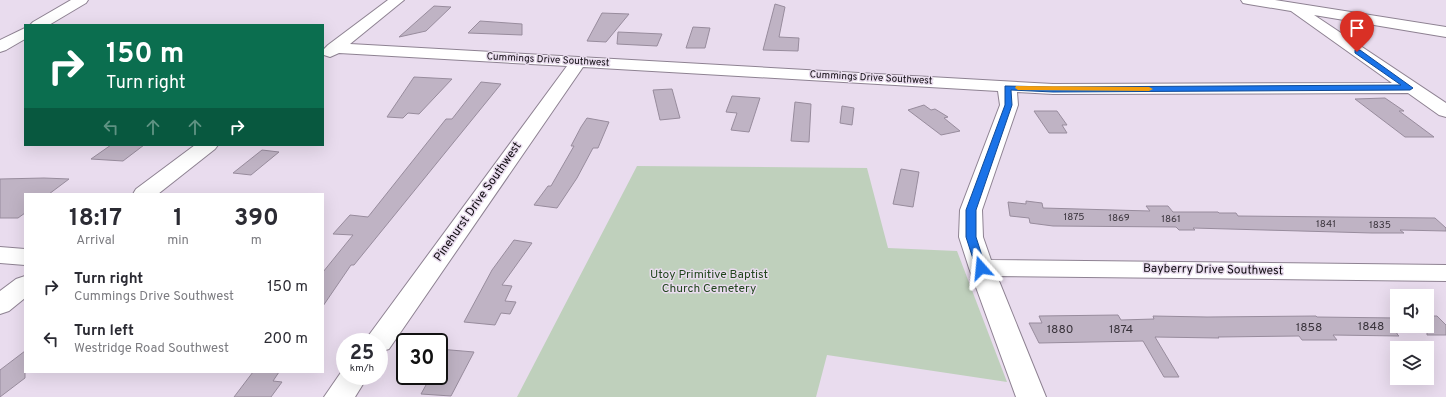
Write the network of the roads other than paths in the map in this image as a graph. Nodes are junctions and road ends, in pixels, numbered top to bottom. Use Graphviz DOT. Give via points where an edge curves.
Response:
graph roads {
  1 [pos="81,0"];
  2 [pos="397,0"];
  3 [pos="1248,0"];
  4 [pos="1287,4"];
  5 [pos="40,24"];
  6 [pos="1446,32"];
  7 [pos="24,34"];
  8 [pos="0,47"];
  9 [pos="328,52"];
  10 [pos="578,62"];
  11 [pos="1008,87"];
  12 [pos="1410,88"];
  13 [pos="1446,111"];
  14 [pos="207,146"];
  15 [pos="145,193"];
  16 [pos="0,255"];
  17 [pos="24,257"];
  18 [pos="981,268"];
  19 [pos="1446,272"];
  20 [pos="24,286"];
  21 [pos="0,305"];
  22 [pos="384,333"];
  23 [pos="348,385"];
  24 [pos="339,397"];
  25 [pos="1031,397"];
  1 -- 5 [label="street"];
  2 -- 9 [label="street"];
  3 -- 4 [label="street"];
  4 -- 6 [label="street"];
  4 -- 12 [label="street"];
  7 -- 8 [label="street"];
  9 -- 10 [label="street, Cummings Drive Southwest"];
  10 -- 11 [label="street, Cummings Drive Southwest"];
  10 -- 22 [label="street, Pinehurst Drive Southwest"];
  11 -- 12 [label="street, Cummings Drive Southwest"];
  11 -- 18 [label="street" via="1009,105 971,210 971,237"];
  12 -- 13 [label="street"];
  14 -- 15 [label="street"];
  16 -- 17 [label="street"];
  18 -- 19 [label="street, Bayberry Drive Southwest"];
  18 -- 25 [label="street"];
  20 -- 21 [label="street"];
  23 -- 24 [label="street"];
}
